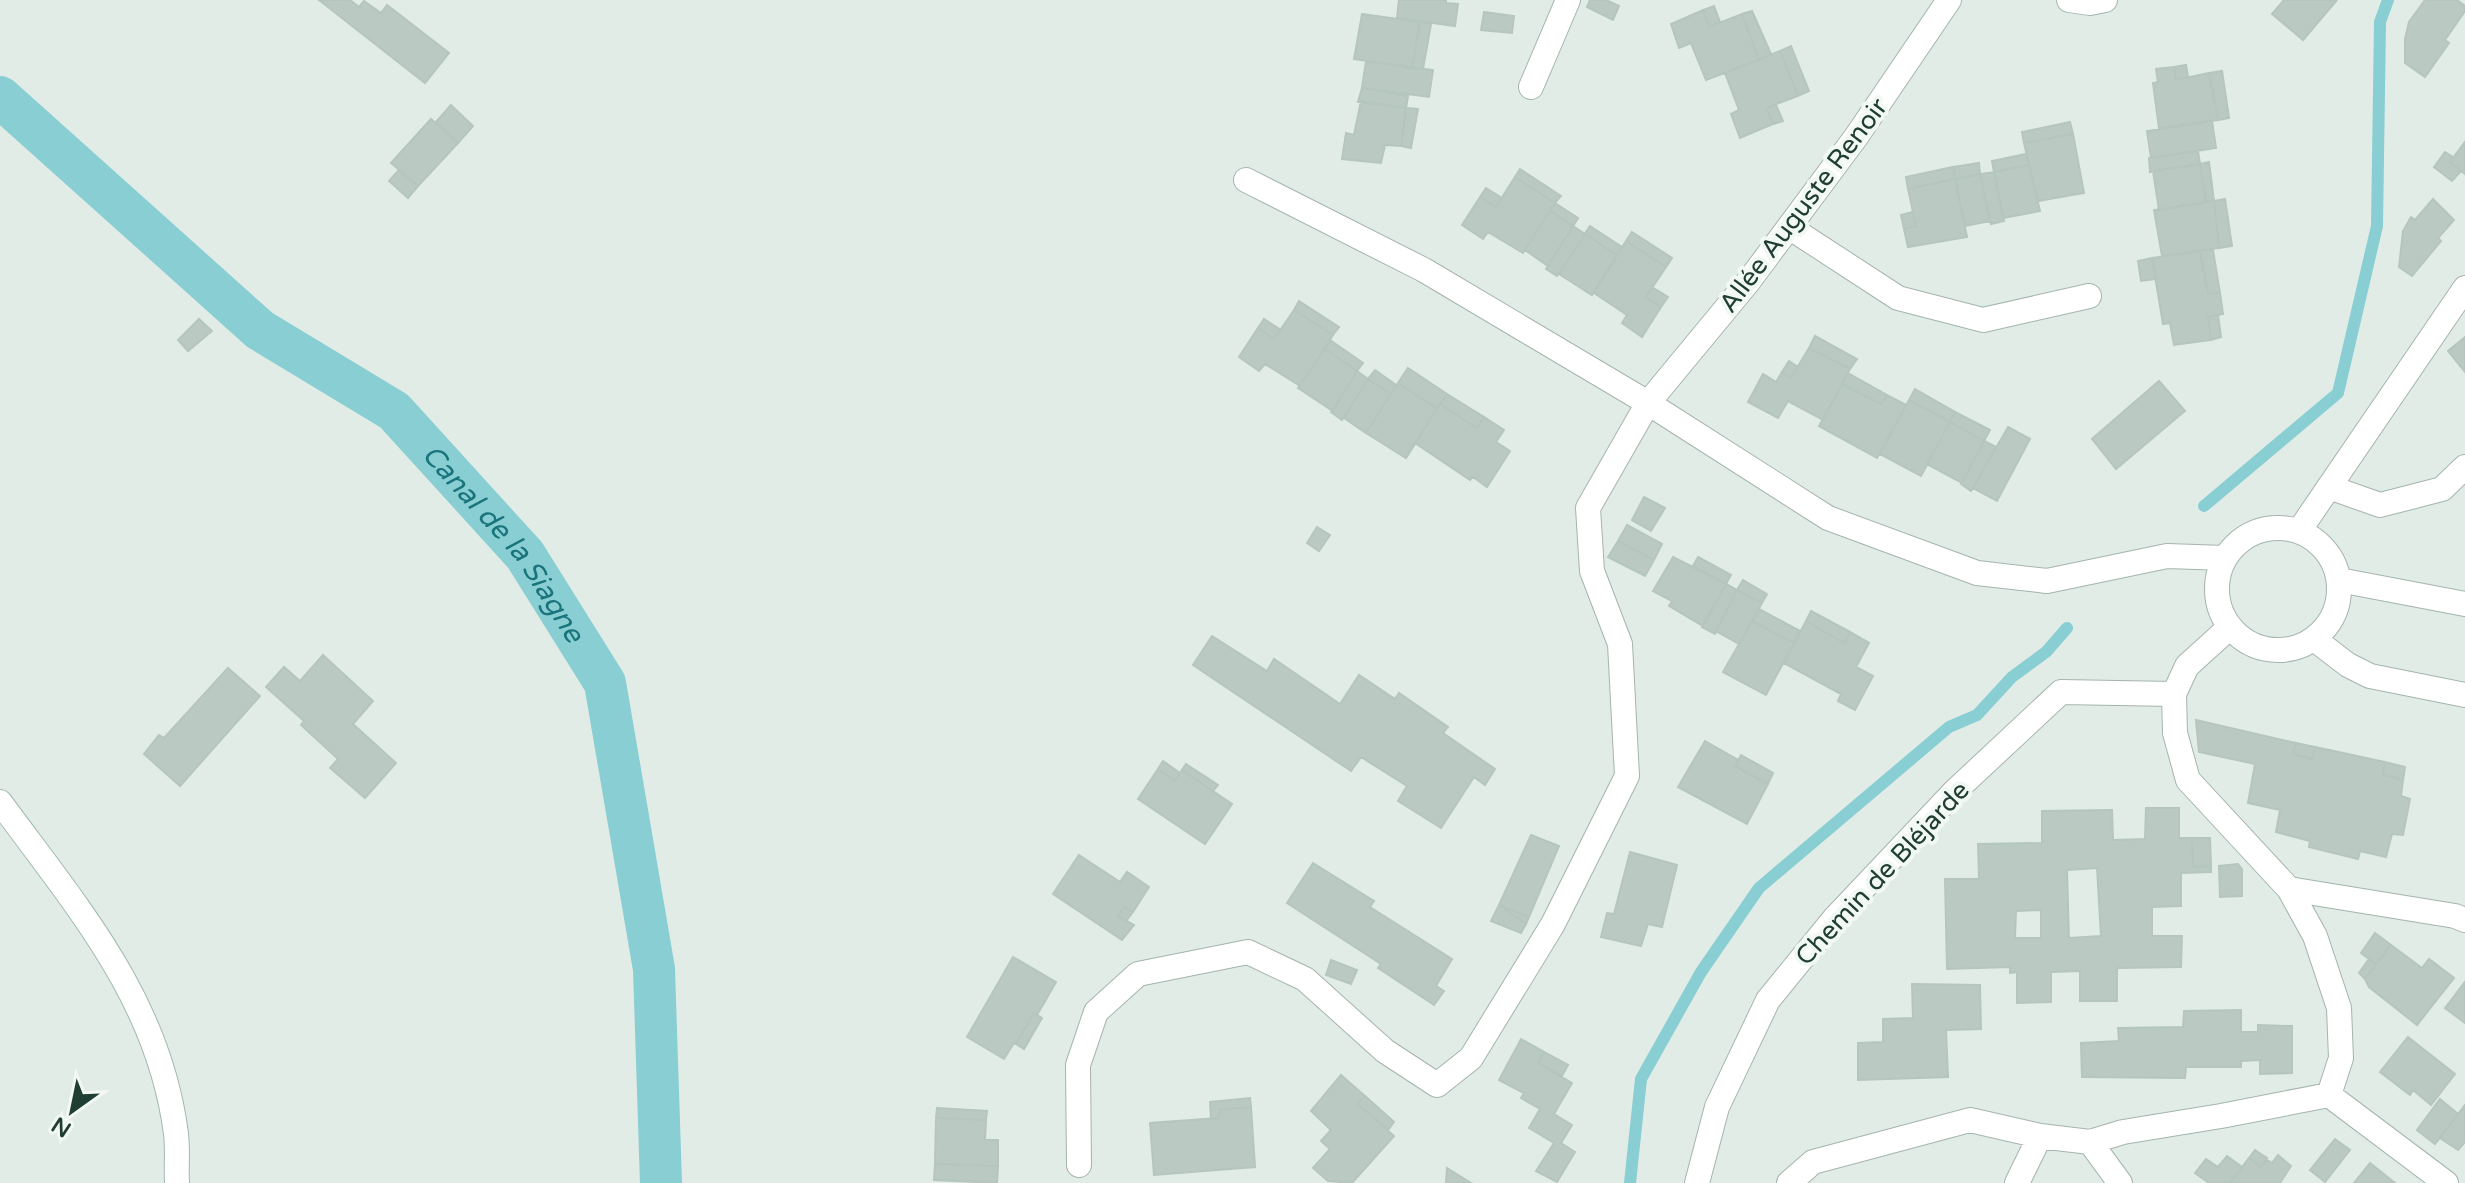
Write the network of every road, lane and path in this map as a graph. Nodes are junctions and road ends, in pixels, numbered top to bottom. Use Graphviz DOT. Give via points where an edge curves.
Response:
graph roads {
  1 [pos="1568,0"];
  2 [pos="1949,0"];
  3 [pos="2069,0"];
  4 [pos="2105,0"];
  5 [pos="1531,87"];
  6 [pos="1246,180"];
  7 [pos="1789,227"];
  8 [pos="2465,288"];
  9 [pos="2089,296"];
  10 [pos="1648,403"];
  11 [pos="2465,467"];
  12 [pos="2329,487"];
  13 [pos="2299,531"];
  14 [pos="2225,558"];
  15 [pos="2339,580"];
  16 [pos="2465,604"];
  17 [pos="2230,627"];
  18 [pos="2314,639"];
  19 [pos="2174,694"];
  20 [pos="2465,695"];
  21 [pos="0,802"];
  22 [pos="2289,889"];
  23 [pos="2465,920"];
  24 [pos="2329,1095"];
  25 [pos="2040,1136"];
  26 [pos="2090,1142"];
  27 [pos="1079,1165"];
  28 [pos="177,1183"];
  29 [pos="1697,1183"];
  30 [pos="1789,1183"];
  31 [pos="2017,1183"];
  32 [pos="2120,1183"];
  33 [pos="2446,1183"];
  1 -- 5 [label="street"];
  2 -- 7 [label="street, Allée Auguste Renoir"];
  3 -- 4 [label="street"];
  6 -- 10 [label="street" via="1424,270"];
  7 -- 9 [label="street" via="1898,298 1983,320"];
  7 -- 10 [label="street, Allée Auguste Renoir"];
  8 -- 12 [label="street"];
  10 -- 14 [label="street" via="1828,518 1977,573 2047,581 2167,556"];
  10 -- 27 [label="street, Allée Auguste Renoir" via="1588,508 1592,571 1620,644 1627,776 1553,924 1471,1058 1437,1085 1385,1051 1305,979 1248,952 1138,974 1096,1012 1078,1065"];
  11 -- 12 [label="street" via="2442,489 2380,505"];
  12 -- 13 [label="street"];
  13 -- 14 [label="street" via="2265,529 2235,545"];
  13 -- 15 [label="street" via="2326,550"];
  14 -- 17 [label="street" via="2217,593"];
  15 -- 16 [label="street"];
  15 -- 18 [label="street" via="2339,602 2330,623"];
  17 -- 18 [label="street" via="2270,650"];
  17 -- 19 [label="street" via="2187,666"];
  18 -- 20 [label="street" via="2370,676"];
  19 -- 22 [label="street" via="2175,733 2188,780"];
  19 -- 29 [label="street, Chemin de Bléjarde" via="2061,692 1955,791 1834,919 1768,1000 1717,1107"];
  21 -- 28 [label="street" via="137,1000 163,1070 176,1135"];
  22 -- 23 [label="street"];
  22 -- 24 [label="street" via="2315,936 2339,1008 2341,1058"];
  24 -- 26 [label="street"];
  24 -- 33 [label="street"];
  25 -- 26 [label="street"];
  25 -- 30 [label="street" via="1970,1120 1813,1162"];
  25 -- 31 [label="street"];
  26 -- 32 [label="street"];
}
